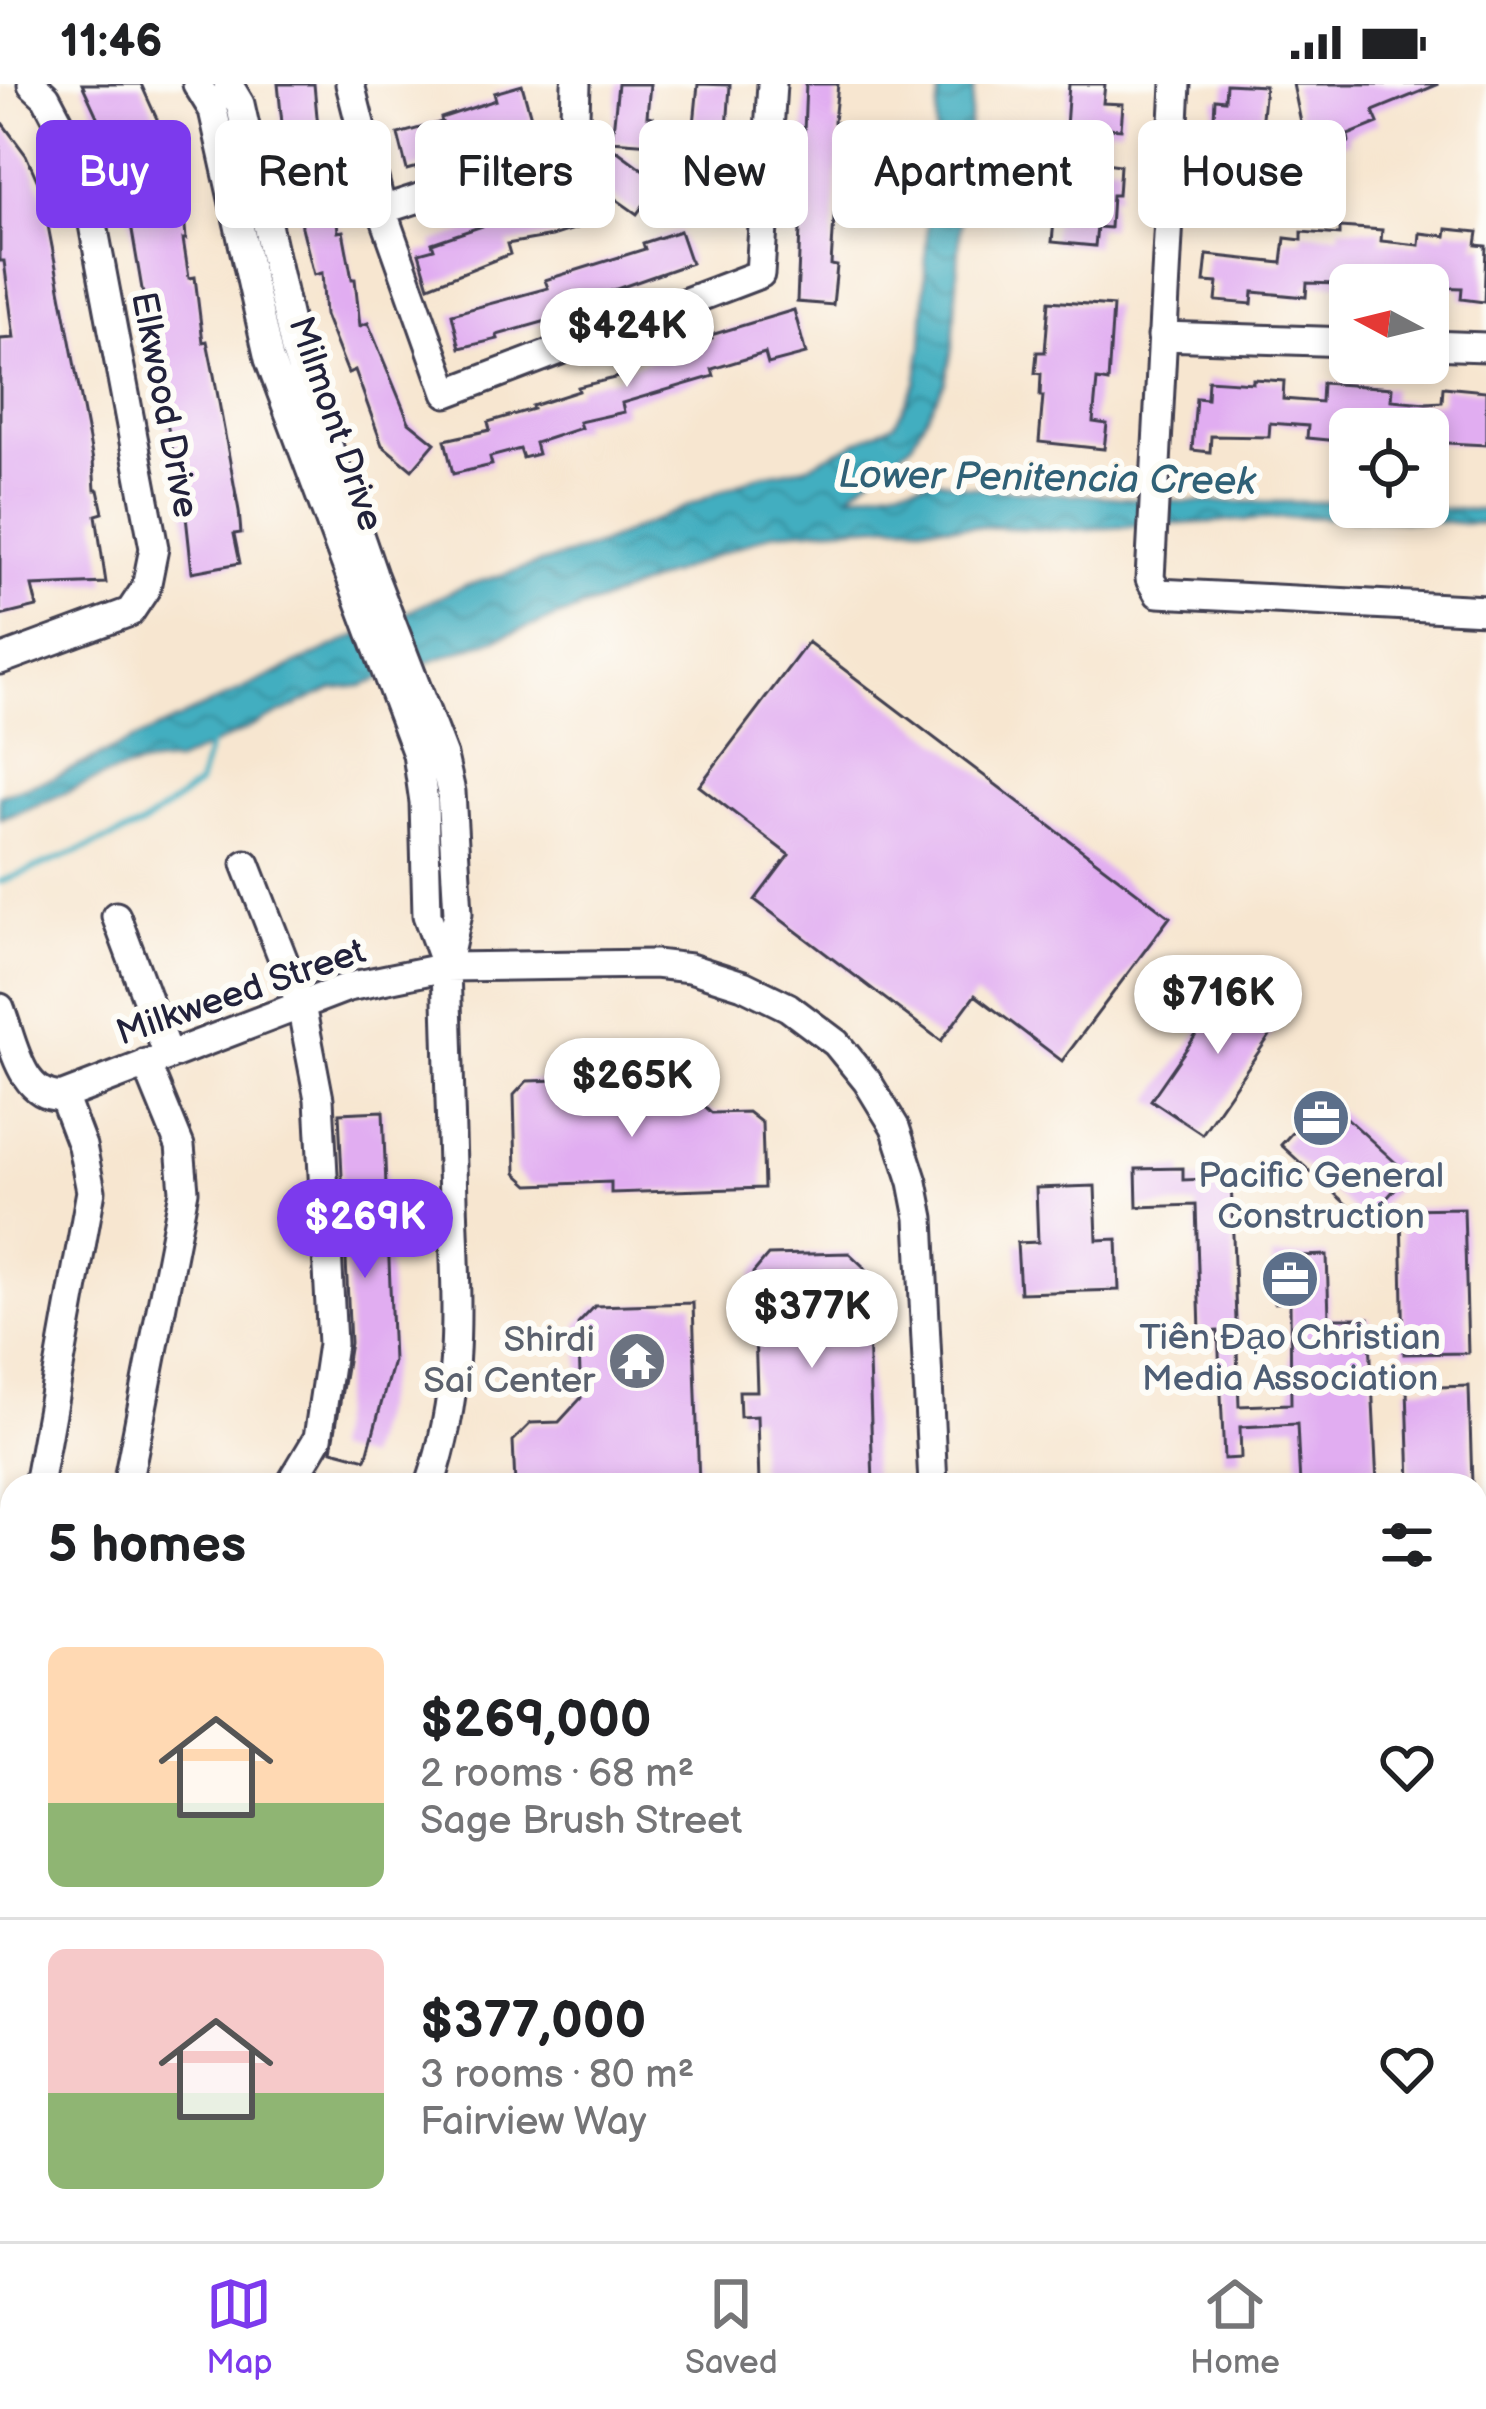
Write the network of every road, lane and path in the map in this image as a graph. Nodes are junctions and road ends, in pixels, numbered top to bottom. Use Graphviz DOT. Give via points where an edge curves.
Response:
graph roads {
  1 [pos="32,84"];
  2 [pos="197,84"];
  3 [pos="229,84"];
  4 [pos="350,84"];
  5 [pos="576,84"];
  6 [pos="772,84"];
  7 [pos="1176,84"];
  8 [pos="359,120"];
  9 [pos="391,208"];
  10 [pos="388,228"];
  11 [pos="1162,336"];
  12 [pos="1329,341"];
  13 [pos="1449,345"];
  14 [pos="1486,346"];
  15 [pos="364,584"];
  16 [pos="1486,610"];
  17 [pos="0,659"];
  18 [pos="246,864"];
  19 [pos="116,916"];
  20 [pos="446,967"];
  21 [pos="301,1005"];
  22 [pos="0,1008"];
  23 [pos="157,1059"];
  24 [pos="63,1096"];
  25 [pos="40,1473"];
  26 [pos="130,1473"];
  27 [pos="297,1473"];
  28 [pos="434,1473"];
  29 [pos="933,1473"];
  1 -- 17 [label="street, Elkwood Drive" via="82,166 154,548 146,588 130,612"];
  2 -- 15 [label="street, Milmont Drive" via="213,110 268,359"];
  3 -- 15 [label="street, Milmont Drive"];
  4 -- 8 [label="street"];
  5 -- 9 [label="street" via="574,148"];
  6 -- 10 [label="street" via="760,274 447,392"];
  7 -- 11 [label="street"];
  11 -- 12 [label="street"];
  11 -- 16 [label="street" via="1150,535 1150,579 1158,593"];
  13 -- 14 [label="street"];
  15 -- 20 [label="street, Milmont Drive" via="447,774 458,913"];
  18 -- 21 [label="street"];
  19 -- 23 [label="street"];
  20 -- 21 [label="street, Milkweed Street"];
  20 -- 28 [label="street, Milmont Drive" via="456,1384"];
  20 -- 29 [label="street, Milkweed Street" via="690,968 788,1007 836,1043 895,1127 913,1181"];
  21 -- 23 [label="street, Milkweed Street"];
  21 -- 27 [label="street" via="319,1099 332,1344 317,1438"];
  22 -- 24 [label="street" via="32,1089"];
  23 -- 24 [label="street, Milkweed Street"];
  23 -- 26 [label="street" via="184,1191"];
  24 -- 25 [label="street" via="91,1191"];
}
